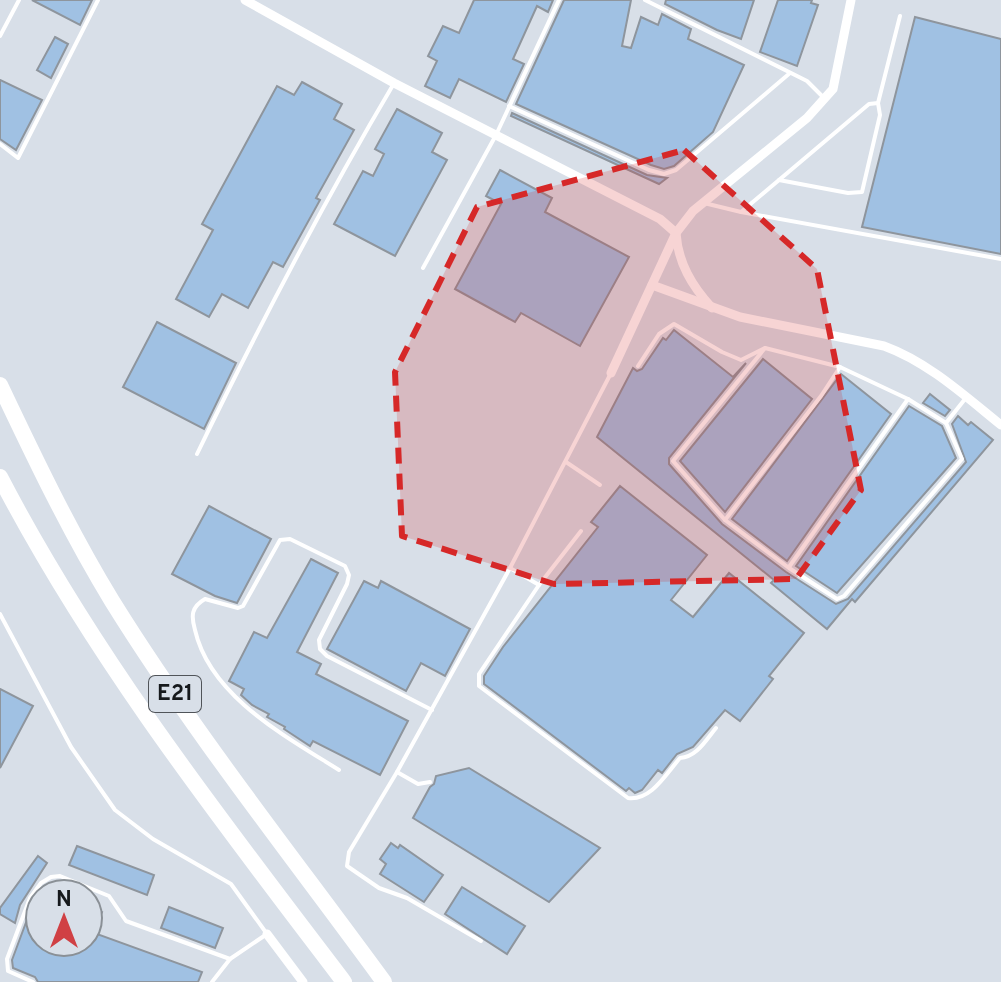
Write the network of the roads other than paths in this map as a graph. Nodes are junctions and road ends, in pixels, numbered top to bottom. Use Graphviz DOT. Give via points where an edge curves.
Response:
graph roads {
  1 [pos="19,0"];
  2 [pos="98,0"];
  3 [pos="245,0"];
  4 [pos="559,0"];
  5 [pos="645,0"];
  6 [pos="851,0"];
  7 [pos="900,16"];
  8 [pos="0,36"];
  9 [pos="790,73"];
  10 [pos="394,83"];
  11 [pos="824,99"];
  12 [pos="878,103"];
  13 [pos="509,106"];
  14 [pos="496,135"];
  15 [pos="0,144"];
  16 [pos="779,180"];
  17 [pos="702,202"];
  18 [pos="741,212"];
  19 [pos="676,233"];
  20 [pos="1001,259"];
  21 [pos="423,268"];
  22 [pos="652,285"];
  23 [pos="712,308"];
  24 [pos="765,348"];
  25 [pos="638,366"];
  26 [pos="840,367"];
  27 [pos="611,373"];
  28 [pos="0,385"];
  29 [pos="967,397"];
  30 [pos="908,399"];
  31 [pos="946,423"];
  32 [pos="1001,425"];
  33 [pos="197,454"];
  34 [pos="566,462"];
  35 [pos="0,477"];
  36 [pos="600,485"];
  37 [pos="725,520"];
  38 [pos="581,531"];
  39 [pos="510,568"];
  40 [pos="789,568"];
  41 [pos="539,585"];
  42 [pos="0,614"];
  43 [pos="432,710"];
  44 [pos="716,728"];
  45 [pos="339,770"];
  46 [pos="397,772"];
  47 [pos="430,782"];
  48 [pos="267,934"];
  49 [pos="481,941"];
  50 [pos="230,959"];
  51 [pos="33,982"];
  52 [pos="212,982"];
  53 [pos="303,982"];
  54 [pos="344,982"];
  55 [pos="384,982"];
  1 -- 8 [label="lane"];
  2 -- 15 [label="lane" via="18,158"];
  3 -- 10 [label="street"];
  4 -- 13 [label="lane"];
  5 -- 9 [label="lane"];
  6 -- 11 [label="street" via="833,89"];
  7 -- 12 [label="lane"];
  9 -- 11 [label="lane"];
  9 -- 13 [label="lane" via="676,170 664,174"];
  10 -- 14 [label="street"];
  10 -- 33 [label="lane" via="270,304"];
  11 -- 17 [label="street"];
  12 -- 16 [label="lane" via="869,104"];
  12 -- 16 [label="lane" via="880,115 862,192"];
  13 -- 14 [label="lane"];
  14 -- 19 [label="street" via="640,207"];
  14 -- 21 [label="lane"];
  16 -- 18 [label="lane"];
  17 -- 18 [label="lane"];
  17 -- 19 [label="street"];
  18 -- 20 [label="lane"];
  19 -- 22 [label="street"];
  19 -- 23 [label="street" via="685,272"];
  22 -- 23 [label="street"];
  22 -- 27 [label="street"];
  23 -- 29 [label="street" via="884,346"];
  24 -- 25 [label="lane" via="741,360 674,324 659,334"];
  24 -- 26 [label="lane"];
  24 -- 37 [label="lane" via="673,461"];
  26 -- 30 [label="lane"];
  26 -- 37 [label="lane"];
  27 -- 34 [label="lane"];
  28 -- 55 [label="highway, E21" via="50,490 112,600 186,711"];
  29 -- 31 [label="lane"];
  29 -- 32 [label="street"];
  30 -- 31 [label="lane"];
  30 -- 40 [label="lane"];
  31 -- 40 [label="lane" via="962,459 844,596 837,599"];
  34 -- 36 [label="lane"];
  34 -- 39 [label="lane"];
  35 -- 54 [label="highway, E21" via="86,629"];
  37 -- 40 [label="lane"];
  38 -- 41 [label="lane"];
  39 -- 41 [label="lane"];
  39 -- 43 [label="lane"];
  41 -- 44 [label="lane" via="479,674 479,686 637,800 647,796 680,758 695,753"];
  42 -- 48 [label="lane" via="71,747 115,810 153,839 231,884"];
  43 -- 45 [label="lane" via="320,649 319,640 349,575 345,566 290,539 280,540 243,606 205,599 192,614 194,629 209,669 265,724"];
  43 -- 46 [label="lane"];
  46 -- 47 [label="lane" via="418,784"];
  46 -- 49 [label="lane" via="349,852 347,866"];
  48 -- 50 [label="lane"];
  48 -- 53 [label="street"];
  50 -- 51 [label="lane" via="126,921 109,896 51,877 30,898 7,959 8,971"];
  50 -- 52 [label="lane"];
}
